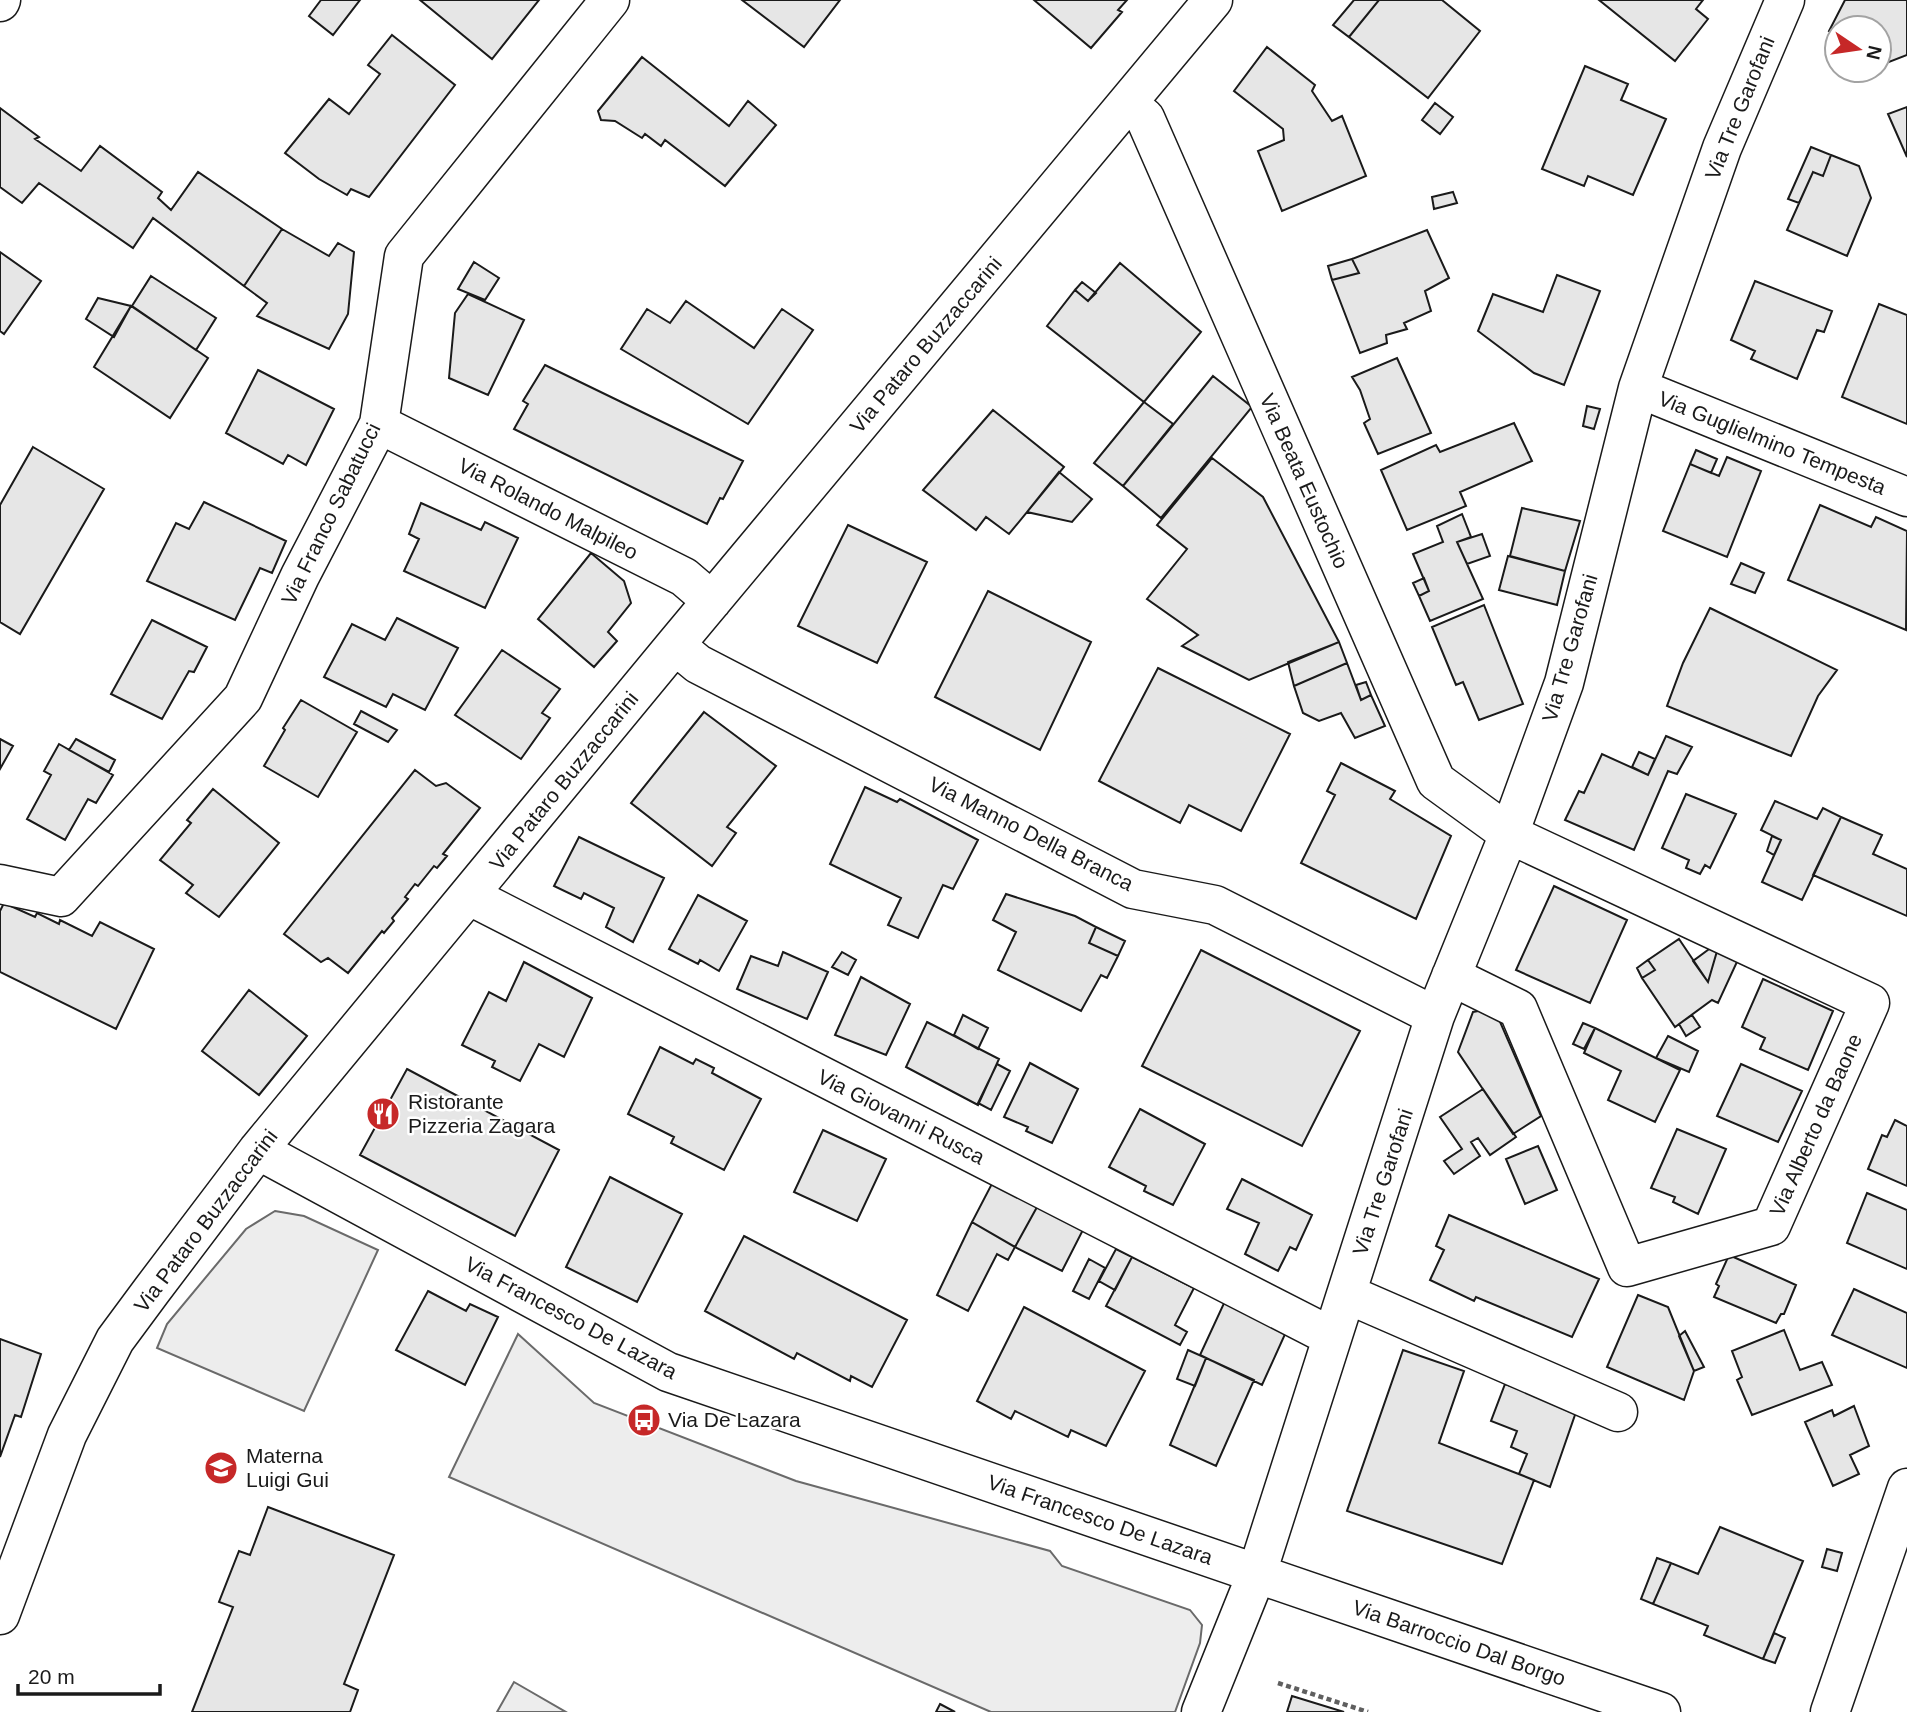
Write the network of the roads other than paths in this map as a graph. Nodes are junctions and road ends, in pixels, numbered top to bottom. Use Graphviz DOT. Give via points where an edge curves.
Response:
graph roads {
  1 [pos="610,0"];
  2 [pos="1213,0"];
  3 [pos="1784,0"];
  4 [pos="1128,103"];
  5 [pos="1637,388"];
  6 [pos="379,424"];
  7 [pos="1907,497"];
  8 [pos="712,601"];
  9 [pos="675,645"];
  10 [pos="1510,834"];
  11 [pos="0,884"];
  12 [pos="470,896"];
  13 [pos="1451,976"];
  14 [pos="1435,1016"];
  15 [pos="258,1150"];
  16 [pos="1348,1294"];
  17 [pos="1332,1337"];
  18 [pos="1618,1412"];
  19 [pos="1907,1488"];
  20 [pos="1257,1573"];
  21 [pos="0,1615"];
  22 [pos="1201,1712"];
  23 [pos="1661,1712"];
  24 [pos="1830,1712"];
  1 -- 6 [label="street, Via Franco Sabatucci" via="404,256"];
  2 -- 4 [label="street, Via Pataro Buzzaccarini"];
  3 -- 5 [label="street, Via Tre Garofani" via="1722,148"];
  4 -- 8 [label="street, Via Pataro Buzzaccarini"];
  4 -- 10 [label="street, Via Beata Eustochio" via="1145,118 1436,781"];
  5 -- 7 [label="street, Via Guglielmino Tempesta"];
  5 -- 10 [label="street, Via Tre Garofani" via="1564,683"];
  6 -- 8 [label="street, Via Rolando Malpileo" via="684,577"];
  6 -- 11 [label="street, Via Franco Sabatucci" via="243,698 61,897"];
  8 -- 9 [label="street, Via Pataro Buzzaccarini"];
  9 -- 12 [label="street, Via Pataro Buzzaccarini"];
  9 -- 14 [label="street, Via Manno Della Branca" via="698,664 1133,889 1215,905"];
  10 -- 13 [label="street, Via Tre Garofani"];
  10 -- 13 [label="street, Via Alberto da Baone" via="1870,1003 1771,1226 1627,1267 1518,1009"];
  12 -- 15 [label="street, Via Pataro Buzzaccarini"];
  12 -- 17 [label="street, Via Giovanni Rusca"];
  13 -- 14 [label="street, Via Tre Garofani"];
  14 -- 16 [label="street, Via Tre Garofani"];
  15 -- 20 [label="street, Via Francesco De Lazara" via="668,1372"];
  15 -- 21 [label="street, Via Pataro Buzzaccarini" via="114,1340 67,1435"];
  16 -- 17 [label="street, Via Tre Garofani"];
  16 -- 18 [label="street"];
  17 -- 20 [label="street, Via Tre Garofani"];
  19 -- 24 [label="street"];
  20 -- 22 [label="street, Via Tre Garofani"];
  20 -- 23 [label="street, Via Barroccio Dal Borgo"];
}
